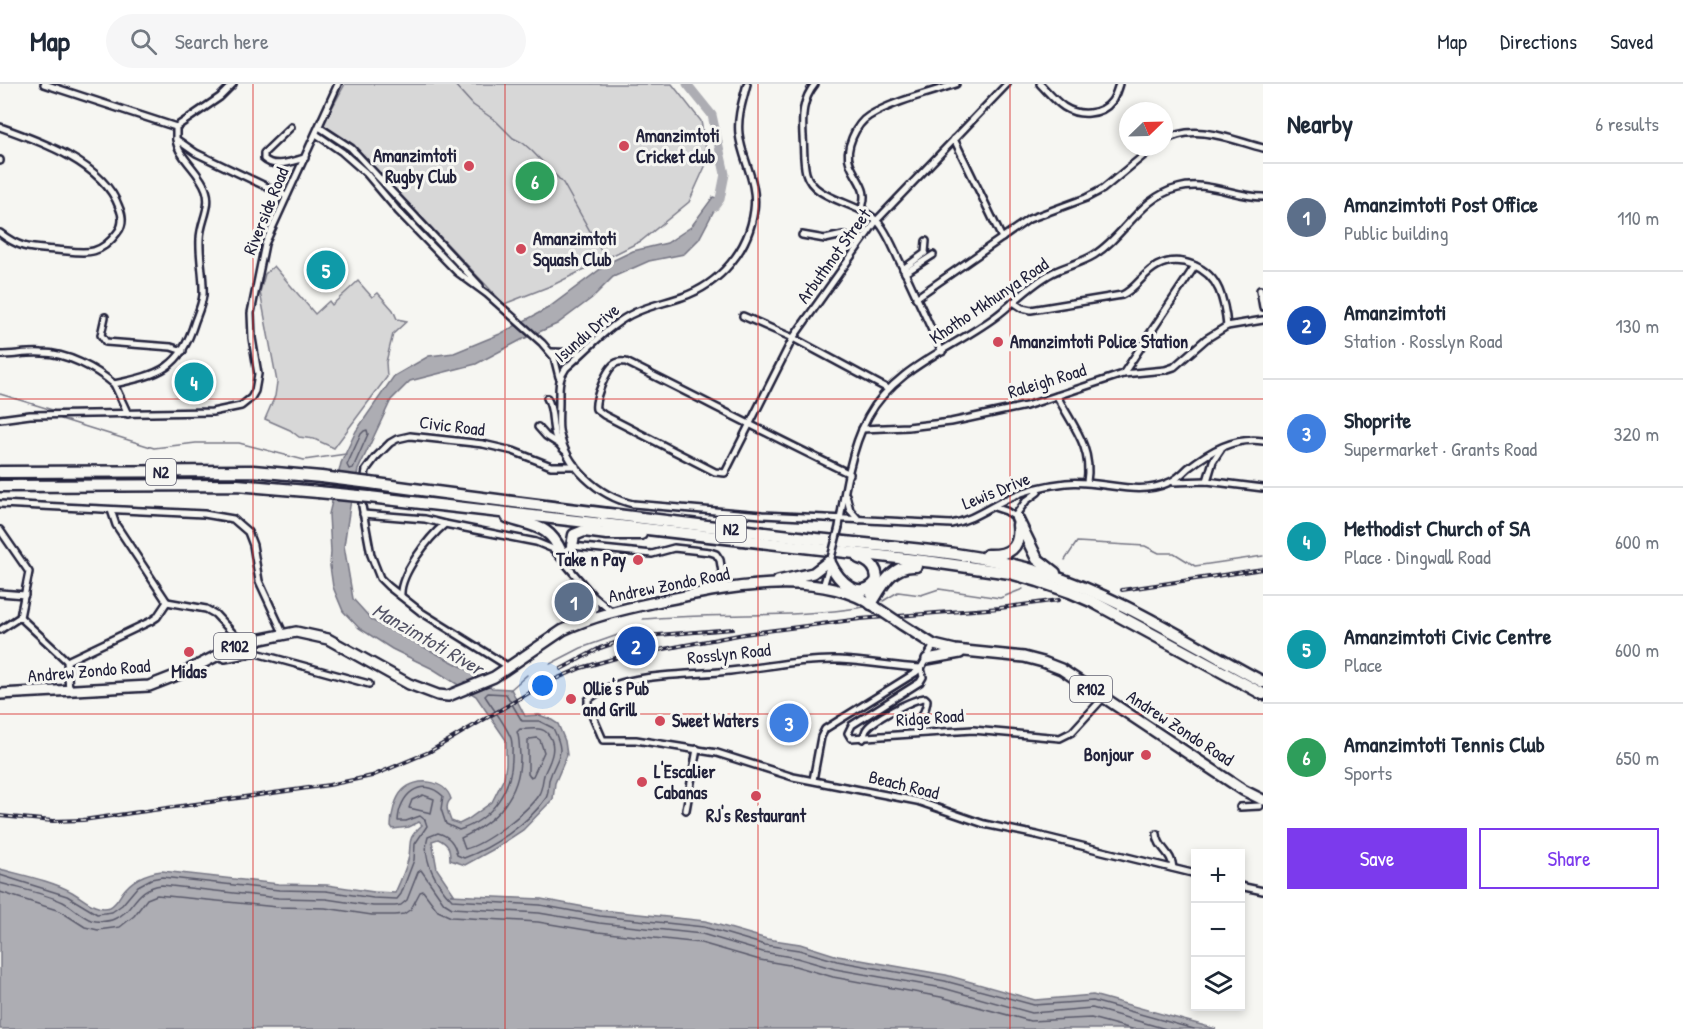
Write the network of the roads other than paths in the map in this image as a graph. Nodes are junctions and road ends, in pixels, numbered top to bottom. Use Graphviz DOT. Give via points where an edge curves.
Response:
graph roads {
  1 [pos="44,84"];
  2 [pos="233,84"];
  3 [pos="339,84"];
  4 [pos="747,84"];
  5 [pos="815,84"];
  6 [pos="956,84"];
  7 [pos="1007,84"];
  8 [pos="1040,84"];
  9 [pos="1119,84"];
  10 [pos="0,127"];
  11 [pos="176,127"];
  12 [pos="291,127"];
  13 [pos="319,127"];
  14 [pos="316,134"];
  15 [pos="1173,137"];
  16 [pos="176,139"];
  17 [pos="954,139"];
  18 [pos="312,143"];
  19 [pos="331,144"];
  20 [pos="1263,148"];
  21 [pos="1144,156"];
  22 [pos="305,158"];
  23 [pos="286,196"];
  24 [pos="1263,197"];
  25 [pos="861,210"];
  26 [pos="877,220"];
  27 [pos="0,233"];
  28 [pos="802,235"];
  29 [pos="1002,238"];
  30 [pos="926,241"];
  31 [pos="860,243"];
  32 [pos="933,255"];
  33 [pos="1196,266"];
  34 [pos="904,271"];
  35 [pos="1260,290"];
  36 [pos="487,294"];
  37 [pos="916,298"];
  38 [pos="1013,302"];
  39 [pos="1263,307"];
  40 [pos="743,316"];
  41 [pos="105,317"];
  42 [pos="1263,320"];
  43 [pos="1227,326"];
  44 [pos="793,338"];
  45 [pos="183,351"];
  46 [pos="550,352"];
  47 [pos="584,352"];
  48 [pos="942,352"];
  49 [pos="0,355"];
  50 [pos="1123,374"];
  51 [pos="559,377"];
  52 [pos="114,384"];
  53 [pos="888,389"];
  54 [pos="1058,396"];
  55 [pos="547,398"];
  56 [pos="128,414"];
  57 [pos="0,418"];
  58 [pos="751,424"];
  59 [pos="538,427"];
  60 [pos="862,429"];
  61 [pos="1263,441"];
  62 [pos="558,444"];
  63 [pos="1222,448"];
  64 [pos="567,453"];
  65 [pos="576,466"];
  66 [pos="0,472"];
  67 [pos="849,474"];
  68 [pos="1207,481"];
  69 [pos="1087,482"];
  70 [pos="1173,482"];
  71 [pos="0,486"];
  72 [pos="1050,486"];
  73 [pos="1263,488"];
  74 [pos="845,493"];
  75 [pos="0,504"];
  76 [pos="994,507"];
  77 [pos="111,510"];
  78 [pos="494,512"];
  79 [pos="363,514"];
  80 [pos="1016,517"];
  81 [pos="840,519"];
  82 [pos="859,520"];
  83 [pos="446,525"];
  84 [pos="0,530"];
  85 [pos="659,531"];
  86 [pos="572,543"];
  87 [pos="558,551"];
  88 [pos="843,553"];
  89 [pos="948,554"];
  90 [pos="830,560"];
  91 [pos="997,571"];
  92 [pos="877,579"];
  93 [pos="761,585"];
  94 [pos="823,587"];
  95 [pos="725,590"];
  96 [pos="855,590"];
  97 [pos="0,593"];
  98 [pos="1100,594"];
  99 [pos="25,595"];
  100 [pos="401,596"];
  101 [pos="593,596"];
  102 [pos="167,602"];
  103 [pos="870,603"];
  104 [pos="612,612"];
  105 [pos="20,617"];
  106 [pos="589,619"];
  107 [pos="0,630"];
  108 [pos="283,633"];
  109 [pos="242,643"];
  110 [pos="934,645"];
  111 [pos="968,652"];
  112 [pos="217,656"];
  113 [pos="927,659"];
  114 [pos="67,661"];
  115 [pos="903,667"];
  116 [pos="509,668"];
  117 [pos="921,668"];
  118 [pos="903,681"];
  119 [pos="1263,682"];
  120 [pos="369,684"];
  121 [pos="69,691"];
  122 [pos="2,694"];
  123 [pos="1263,694"];
  124 [pos="1104,697"];
  125 [pos="916,733"];
  126 [pos="863,739"];
  127 [pos="603,740"];
  128 [pos="697,750"];
  129 [pos="813,780"];
  130 [pos="1261,803"];
  131 [pos="1240,807"];
  132 [pos="686,810"];
  133 [pos="1157,834"];
  134 [pos="1173,868"];
  135 [pos="1191,873"];
  136 [pos="1245,887"];
  137 [pos="1263,891"];
  1 -- 11 [label="street"];
  2 -- 11 [label="street"];
  3 -- 13 [label="street, Riverside Road"];
  4 -- 47 [label="street, Isundu Drive" via="738,126 755,205 748,235 737,255 722,274 703,288 631,314"];
  5 -- 25 [label="street" via="803,106 806,174 823,193"];
  6 -- 25 [label="street" via="871,114 860,125 848,160 864,191"];
  7 -- 17 [label="street, Arbuthnot Street"];
  8 -- 9 [label="street" via="1065,108 1088,113 1102,110 1111,102"];
  10 -- 27 [label="street" via="59,150 91,172 110,190 123,222 109,244 94,252 26,248"];
  11 -- 16 [label="street"];
  12 -- 22 [label="street" via="264,153 264,159 275,164"];
  13 -- 14 [label="street, Riverside Road"];
  13 -- 36 [label="street" via="351,148"];
  14 -- 18 [label="street, Riverside Road"];
  14 -- 19 [label="street"];
  15 -- 20 [label="street" via="1200,133"];
  16 -- 23 [label="street" via="196,153"];
  16 -- 45 [label="street" via="178,148 204,183 208,201 200,238 202,298"];
  17 -- 26 [label="street, Arbuthnot Street"];
  17 -- 29 [label="street"];
  18 -- 19 [label="street"];
  18 -- 22 [label="street, Riverside Road"];
  19 -- 36 [label="street" via="366,173 457,272"];
  21 -- 29 [label="street" via="1094,195 1035,216"];
  22 -- 23 [label="street, Riverside Road"];
  23 -- 56 [label="street, Riverside Road" via="265,244 251,313 257,364 255,391 246,402 226,410"];
  24 -- 38 [label="street, Khotho Mkhunya Road" via="1197,185 1166,192 1151,200 1095,255 1053,273"];
  25 -- 26 [label="street"];
  26 -- 31 [label="street, Arbuthnot Street"];
  26 -- 34 [label="street"];
  28 -- 31 [label="street" via="825,239 843,235"];
  29 -- 37 [label="street"];
  30 -- 34 [label="street" via="925,254"];
  31 -- 44 [label="street, Arbuthnot Street"];
  32 -- 34 [label="street"];
  33 -- 38 [label="street" via="1181,261 1159,265 1128,292 1114,297 1031,310"];
  33 -- 43 [label="street" via="1216,283"];
  33 -- 50 [label="street"];
  34 -- 37 [label="street"];
  35 -- 39 [label="street"];
  36 -- 46 [label="street"];
  37 -- 48 [label="street"];
  38 -- 48 [label="street, Khotho Mkhunya Road"];
  40 -- 44 [label="street"];
  41 -- 45 [label="street" via="101,335 105,342"];
  42 -- 43 [label="street"];
  43 -- 50 [label="street, Raleigh Road" via="1174,367"];
  44 -- 53 [label="street"];
  44 -- 58 [label="street, Arbuthnot Street"];
  45 -- 52 [label="street" via="162,370"];
  46 -- 47 [label="street"];
  46 -- 51 [label="street"];
  47 -- 51 [label="street, Isundu Drive"];
  48 -- 53 [label="street, Khotho Mkhunya Road"];
  49 -- 52 [label="street" via="60,355"];
  50 -- 54 [label="street, Raleigh Road"];
  51 -- 64 [label="street, Isundu Drive" via="559,430"];
  52 -- 56 [label="street"];
  53 -- 60 [label="street, Khotho Mkhunya Road"];
  54 -- 60 [label="street, Raleigh Road" via="933,425"];
  54 -- 69 [label="street" via="1083,439 1089,466"];
  55 -- 62 [label="street"];
  56 -- 57 [label="street"];
  58 -- 58 [label="street, Arbuthnot Street" via="623,362 611,367 596,397 599,413 723,474"];
  58 -- 67 [label="street"];
  59 -- 62 [label="street"];
  60 -- 67 [label="street, Khotho Mkhunya Road"];
  61 -- 63 [label="street, Lewis Drive" via="1242,440"];
  62 -- 64 [label="street"];
  63 -- 68 [label="street" via="1212,461"];
  63 -- 70 [label="street, Lewis Drive" via="1212,451"];
  64 -- 65 [label="street, Isundu Drive"];
  65 -- 79 [label="street, Civic Road" via="550,466 483,444 403,437 390,443 369,464 364,476"];
  65 -- 81 [label="street, Isundu Drive" via="600,490 633,504"];
  66 -- 89 [label="highway, N2, bridge" via="253,471"];
  67 -- 74 [label="street, Khotho Mkhunya Road"];
  68 -- 70 [label="street"];
  68 -- 73 [label="street"];
  69 -- 70 [label="street, Lewis Drive" via="1134,490"];
  69 -- 72 [label="street, Lewis Drive"];
  71 -- 78 [label="highway, N2, bridge" via="255,485"];
  72 -- 76 [label="street, Lewis Drive" via="1019,494"];
  72 -- 80 [label="street" via="1032,495"];
  74 -- 81 [label="street, Khotho Mkhunya Road"];
  74 -- 82 [label="street" via="850,510"];
  75 -- 77 [label="street"];
  76 -- 80 [label="street"];
  76 -- 82 [label="street, Lewis Drive" via="951,524"];
  77 -- 102 [label="street" via="116,525"];
  77 -- 108 [label="street" via="204,514 227,517 241,524 251,538 259,581"];
  78 -- 85 [label="highway, N2"];
  78 -- 87 [label="highway" via="547,531"];
  79 -- 83 [label="street" via="425,519"];
  79 -- 100 [label="street, Civic Road" via="377,572"];
  80 -- 89 [label="highway" via="1019,537 1014,548 1005,554"];
  80 -- 98 [label="highway" via="1042,564"];
  81 -- 82 [label="street, Lewis Drive"];
  81 -- 90 [label="street, Khotho Mkhunya Road, bridge"];
  83 -- 87 [label="street" via="536,542"];
  83 -- 100 [label="street" via="431,536 403,580"];
  84 -- 99 [label="street" via="28,568"];
  85 -- 86 [label="highway" via="581,531"];
  85 -- 88 [label="highway, N2"];
  86 -- 87 [label="street"];
  86 -- 95 [label="street" via="652,554 674,548 712,552 720,560"];
  87 -- 101 [label="street"];
  88 -- 91 [label="highway, N2"];
  88 -- 92 [label="highway" via="870,562"];
  89 -- 98 [label="highway, N2" via="1043,573"];
  90 -- 93 [label="main road" via="808,575"];
  90 -- 94 [label="street, Khotho Mkhunya Road"];
  90 -- 96 [label="highway" via="839,578"];
  91 -- 103 [label="highway" via="903,566 889,576"];
  91 -- 123 [label="highway, N2" via="1038,581 1093,602"];
  92 -- 96 [label="highway" via="868,589"];
  92 -- 103 [label="highway"];
  93 -- 94 [label="main road, Andrew Zondo Road / R102"];
  93 -- 95 [label="main road, Andrew Zondo Road / R102"];
  94 -- 103 [label="main road, Andrew Zondo Road / R102"];
  95 -- 104 [label="main road, Andrew Zondo Road / R102"];
  96 -- 103 [label="highway"];
  97 -- 99 [label="street"];
  98 -- 119 [label="highway, N2"];
  99 -- 105 [label="street"];
  100 -- 116 [label="street, Civic Road"];
  101 -- 104 [label="street"];
  101 -- 106 [label="street" via="595,608"];
  102 -- 109 [label="street" via="206,609"];
  102 -- 114 [label="street" via="151,621"];
  103 -- 110 [label="main road, Andrew Zondo Road / R102, bridge"];
  104 -- 106 [label="main road, Andrew Zondo Road / R102"];
  105 -- 107 [label="street"];
  105 -- 114 [label="street"];
  106 -- 116 [label="main road, Andrew Zondo Road / R102" via="563,630"];
  108 -- 109 [label="main road, Andrew Zondo Road / R102"];
  108 -- 116 [label="main road, Andrew Zondo Road / R102" via="321,636 418,689 438,695 457,693"];
  109 -- 112 [label="main road, Andrew Zondo Road / R102"];
  110 -- 111 [label="main road, Andrew Zondo Road / R102"];
  110 -- 113 [label="street"];
  111 -- 113 [label="main road"];
  111 -- 124 [label="main road, Andrew Zondo Road / R102" via="1043,662"];
  112 -- 120 [label="street" via="225,659 256,653"];
  112 -- 121 [label="main road, Andrew Zondo Road / R102" via="149,686"];
  113 -- 117 [label="street"];
  114 -- 121 [label="street"];
  115 -- 117 [label="street, Rosslyn Road"];
  115 -- 118 [label="street"];
  115 -- 127 [label="street, Rosslyn Road" via="850,661 796,662 639,679 597,693 588,700"];
  117 -- 118 [label="street"];
  117 -- 126 [label="street, Ridge Road" via="920,682 851,727 851,738"];
  118 -- 129 [label="street" via="825,729"];
  121 -- 122 [label="main road, Andrew Zondo Road / R102"];
  124 -- 125 [label="street, Ridge Road" via="1067,736 973,730"];
  124 -- 130 [label="main road, Andrew Zondo Road / R102"];
  125 -- 126 [label="street, Ridge Road"];
  125 -- 126 [label="street" via="927,706 925,698 874,723"];
  127 -- 128 [label="street, Beach Road" via="636,740"];
  128 -- 129 [label="street, Beach Road"];
  128 -- 132 [label="street"];
  129 -- 134 [label="street, Beach Road" via="917,801 984,824"];
  130 -- 131 [label="street"];
  133 -- 134 [label="street"];
  134 -- 135 [label="street, Beach Road"];
  136 -- 137 [label="street"];
}
